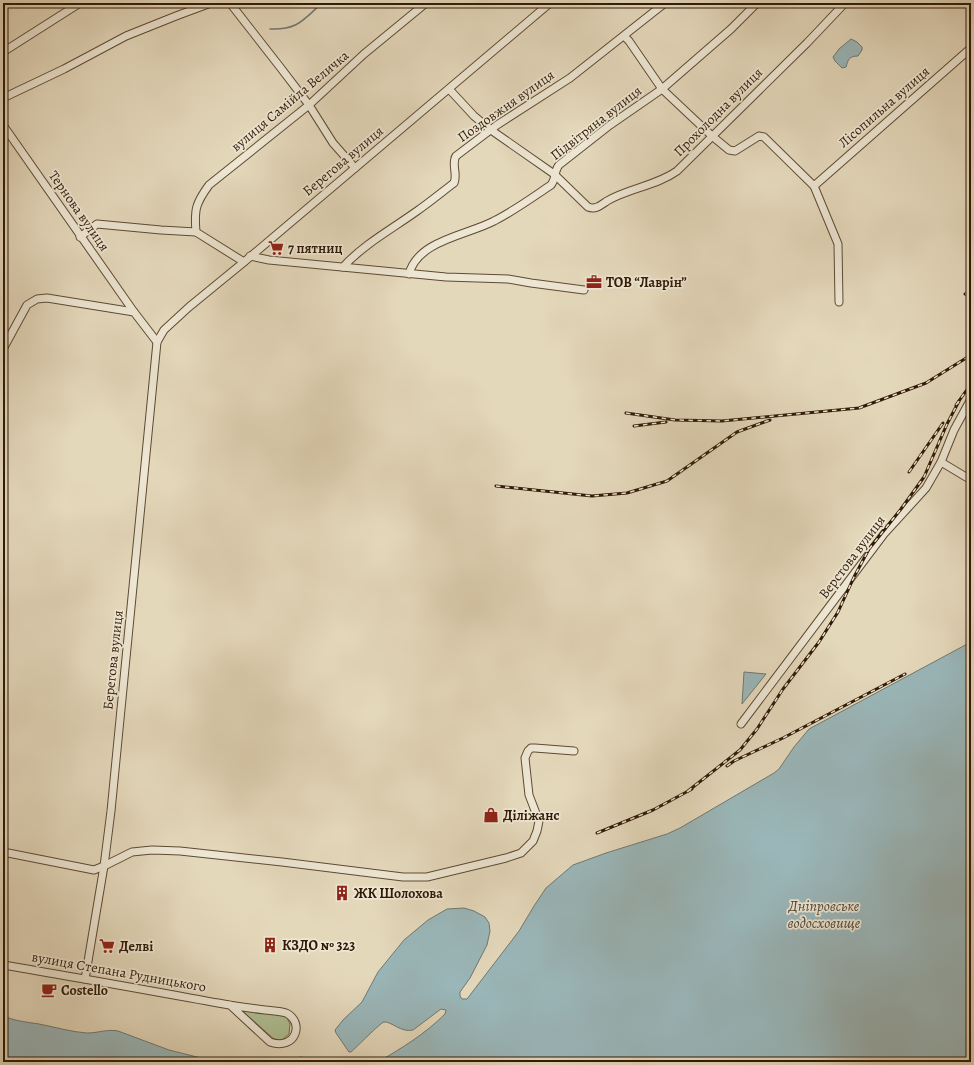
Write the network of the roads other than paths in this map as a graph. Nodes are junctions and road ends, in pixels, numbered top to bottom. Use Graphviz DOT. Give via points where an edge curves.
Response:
graph roads {
  1 [pos="80,3"];
  2 [pos="211,3"];
  3 [pos="426,3"];
  4 [pos="550,3"];
  5 [pos="665,3"];
  6 [pos="757,3"];
  7 [pos="845,3"];
  8 [pos="232,4"];
  9 [pos="624,36"];
  10 [pos="971,48"];
  11 [pos="3,52"];
  12 [pos="449,89"];
  13 [pos="662,89"];
  14 [pos="3,98"];
  15 [pos="309,105"];
  16 [pos="3,125"];
  17 [pos="491,130"];
  18 [pos="712,136"];
  19 [pos="355,168"];
  20 [pos="554,174"];
  21 [pos="814,186"];
  22 [pos="196,232"];
  23 [pos="80,237"];
  24 [pos="250,256"];
  25 [pos="244,262"];
  26 [pos="343,267"];
  27 [pos="409,274"];
  28 [pos="584,290"];
  29 [pos="838,302"];
  30 [pos="134,312"];
  31 [pos="157,342"];
  32 [pos="3,349"];
  33 [pos="971,399"];
  34 [pos="941,462"];
  35 [pos="971,480"];
  36 [pos="741,724"];
  37 [pos="574,751"];
  38 [pos="3,852"];
  39 [pos="104,866"];
  40 [pos="3,965"];
  41 [pos="85,979"];
  42 [pos="230,1005"];
  1 -- 11 [label="street"];
  2 -- 14 [label="street" via="126,36"];
  3 -- 15 [label="street, вулиця Самійла Величка" via="364,54"];
  4 -- 12 [label="street, Берегова вулиця"];
  5 -- 9 [label="street, Поздовжня вулиця"];
  6 -- 13 [label="street, Підвітряна вулиця"];
  7 -- 18 [label="street, Прохолодна вулиця"];
  8 -- 15 [label="street"];
  9 -- 13 [label="street"];
  9 -- 17 [label="street, Поздовжня вулиця" via="570,78"];
  10 -- 21 [label="street, Лісопильна вулиця"];
  12 -- 17 [label="street"];
  12 -- 19 [label="street, Берегова вулиця"];
  13 -- 18 [label="street"];
  13 -- 20 [label="street, Підвітряна вулиця" via="559,165"];
  15 -- 19 [label="street" via="333,142"];
  15 -- 22 [label="street, вулиця Самійла Величка" via="209,185 199,198 195,216"];
  16 -- 23 [label="street, Тернова вулиця"];
  17 -- 20 [label="street"];
  17 -- 26 [label="street, Поздовжня вулиця" via="455,159 454,183 379,237"];
  18 -- 20 [label="street, Прохолодна вулиця" via="668,177 618,195 598,207 590,208"];
  18 -- 21 [label="street" via="732,151 759,136 764,137"];
  19 -- 24 [label="street, Берегова вулиця"];
  20 -- 27 [label="street, Підвітряна вулиця" via="551,185 510,213 432,246 421,255"];
  21 -- 29 [label="street" via="838,244"];
  22 -- 23 [label="street" via="97,224"];
  22 -- 25 [label="street"];
  23 -- 30 [label="street, Тернова вулиця"];
  24 -- 25 [label="street, Берегова вулиця"];
  24 -- 26 [label="street"];
  25 -- 31 [label="street, Берегова вулиця" via="174,320"];
  26 -- 27 [label="street"];
  27 -- 28 [label="street" via="446,278 508,279"];
  30 -- 31 [label="street"];
  30 -- 32 [label="street" via="48,298 37,299 27,305"];
  31 -- 39 [label="street, Берегова вулиця"];
  33 -- 34 [label="street, Верстова вулиця" via="954,430"];
  34 -- 35 [label="street"];
  34 -- 36 [label="street, Верстова вулиця" via="926,488 884,534"];
  37 -- 39 [label="street" via="531,748 528,751 525,758 526,779 539,821 537,831 533,841 521,853 506,858 427,876 403,877 180,851 132,852"];
  38 -- 39 [label="street" via="94,870"];
  39 -- 41 [label="street, Берегова вулиця"];
  40 -- 41 [label="street, вулиця Степана Рудницького"];
  41 -- 42 [label="street, вулиця Степана Рудницького"];
  42 -- 42 [label="street, вулиця Степана Рудницького" via="285,1013 293,1019 295,1034 290,1042 285,1044 270,1042"];
}
